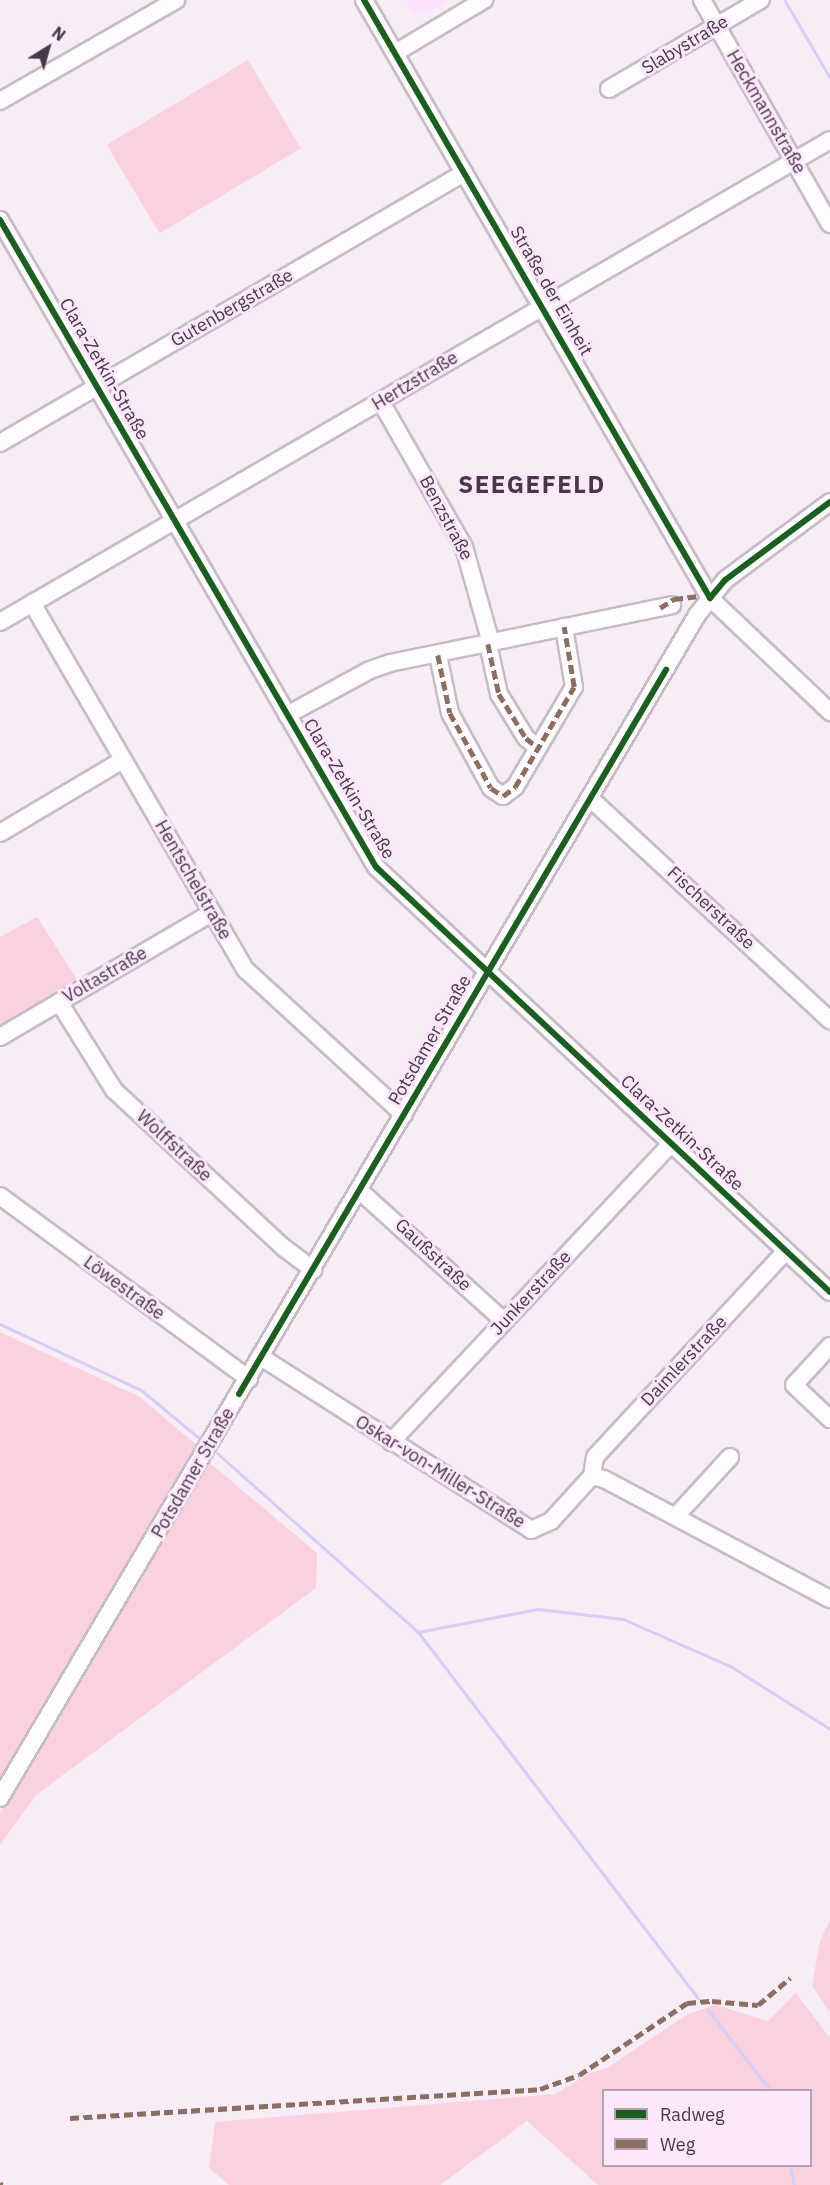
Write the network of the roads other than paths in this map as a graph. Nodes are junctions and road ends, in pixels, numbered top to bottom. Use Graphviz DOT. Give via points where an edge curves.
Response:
graph roads {
  1 [pos="176,0"];
  2 [pos="364,0"];
  3 [pos="484,0"];
  4 [pos="702,0"];
  5 [pos="761,0"];
  6 [pos="717,26"];
  7 [pos="395,53"];
  8 [pos="609,89"];
  9 [pos="0,101"];
  10 [pos="830,140"];
  11 [pos="793,161"];
  12 [pos="464,173"];
  13 [pos="0,220"];
  14 [pos="830,224"];
  15 [pos="543,306"];
  16 [pos="97,387"];
  17 [pos="381,402"];
  18 [pos="0,443"];
  19 [pos="830,502"];
  20 [pos="176,520"];
  21 [pos="710,598"];
  22 [pos="32,603"];
  23 [pos="672,605"];
  24 [pos="0,622"];
  25 [pos="564,627"];
  26 [pos="489,644"];
  27 [pos="438,655"];
  28 [pos="830,712"];
  29 [pos="287,715"];
  30 [pos="536,746"];
  31 [pos="123,760"];
  32 [pos="591,799"];
  33 [pos="0,833"];
  34 [pos="211,913"];
  35 [pos="487,972"];
  36 [pos="59,1002"];
  37 [pos="830,1020"];
  38 [pos="0,1037"];
  39 [pos="404,1115"];
  40 [pos="671,1144"];
  41 [pos="360,1191"];
  42 [pos="0,1196"];
  43 [pos="786,1251"];
  44 [pos="313,1270"];
  45 [pos="830,1292"];
  46 [pos="504,1321"];
  47 [pos="830,1346"];
  48 [pos="261,1357"];
  49 [pos="249,1379"];
  50 [pos="830,1419"];
  51 [pos="391,1442"];
  52 [pos="730,1456"];
  53 [pos="592,1476"];
  54 [pos="675,1516"];
  55 [pos="830,1599"];
  56 [pos="0,1798"];
  1 -- 9 [label="street"];
  2 -- 7 [label="street, Straße der Einheit"];
  3 -- 7 [label="street"];
  4 -- 6 [label="street, Heckmannstraße"];
  5 -- 6 [label="street, Slabystraße"];
  6 -- 8 [label="street, Slabystraße"];
  6 -- 11 [label="street, Heckmannstraße"];
  7 -- 12 [label="street, Straße der Einheit"];
  10 -- 11 [label="street, Hertzstraße"];
  11 -- 14 [label="street, Heckmannstraße"];
  11 -- 15 [label="street, Hertzstraße"];
  12 -- 15 [label="street, Straße der Einheit"];
  12 -- 16 [label="street, Gutenbergstraße"];
  13 -- 16 [label="street, Clara-Zetkin-Straße"];
  15 -- 17 [label="street, Hertzstraße"];
  15 -- 21 [label="street, Straße der Einheit"];
  16 -- 18 [label="street, Gutenbergstraße"];
  16 -- 20 [label="street, Clara-Zetkin-Straße"];
  17 -- 20 [label="street, Hertzstraße"];
  17 -- 26 [label="street, Benzstraße" via="464,547"];
  19 -- 21 [label="street, Potsdamer Straße" via="725,580"];
  20 -- 22 [label="street, Hertzstraße"];
  20 -- 29 [label="street, Clara-Zetkin-Straße"];
  21 -- 28 [label="street, Straße der Einheit"];
  21 -- 32 [label="street, Potsdamer Straße"];
  22 -- 24 [label="street, Hertzstraße"];
  22 -- 31 [label="street, Hentschelstraße"];
  23 -- 25 [label="street"];
  25 -- 26 [label="street"];
  25 -- 30 [label="street" via="574,687"];
  26 -- 27 [label="street"];
  26 -- 30 [label="street, Benzstraße" via="499,694 526,738"];
  27 -- 29 [label="street" via="370,670"];
  27 -- 30 [label="street" via="450,713 491,788 503,796 510,794"];
  29 -- 35 [label="street, Clara-Zetkin-Straße" via="376,867"];
  31 -- 33 [label="street"];
  31 -- 34 [label="street, Hentschelstraße"];
  32 -- 35 [label="street, Potsdamer Straße"];
  32 -- 37 [label="street, Fischerstraße"];
  34 -- 36 [label="street, Voltastraße"];
  34 -- 39 [label="street, Hentschelstraße" via="257,983"];
  35 -- 39 [label="street, Potsdamer Straße"];
  35 -- 40 [label="street, Clara-Zetkin-Straße"];
  36 -- 38 [label="street, Voltastraße"];
  36 -- 44 [label="street, Wolffstraße" via="114,1090 283,1248"];
  39 -- 41 [label="street, Potsdamer Straße"];
  40 -- 43 [label="street, Clara-Zetkin-Straße"];
  40 -- 46 [label="street, Junkerstraße"];
  41 -- 44 [label="street, Potsdamer Straße"];
  41 -- 46 [label="street, Gaußstraße"];
  42 -- 49 [label="street, Löwestraße"];
  43 -- 45 [label="street, Clara-Zetkin-Straße"];
  43 -- 53 [label="street, Daimlerstraße" via="595,1458"];
  44 -- 48 [label="street, Potsdamer Straße"];
  46 -- 51 [label="street, Junkerstraße"];
  47 -- 50 [label="street" via="794,1385"];
  48 -- 49 [label="street, Potsdamer Straße"];
  48 -- 51 [label="street, Oskar-von-Miller-Straße"];
  49 -- 56 [label="street, Potsdamer Straße"];
  51 -- 53 [label="street, Oskar-von-Miller-Straße" via="531,1530 551,1521"];
  52 -- 54 [label="street"];
  53 -- 54 [label="street"];
  54 -- 55 [label="street"];
}
